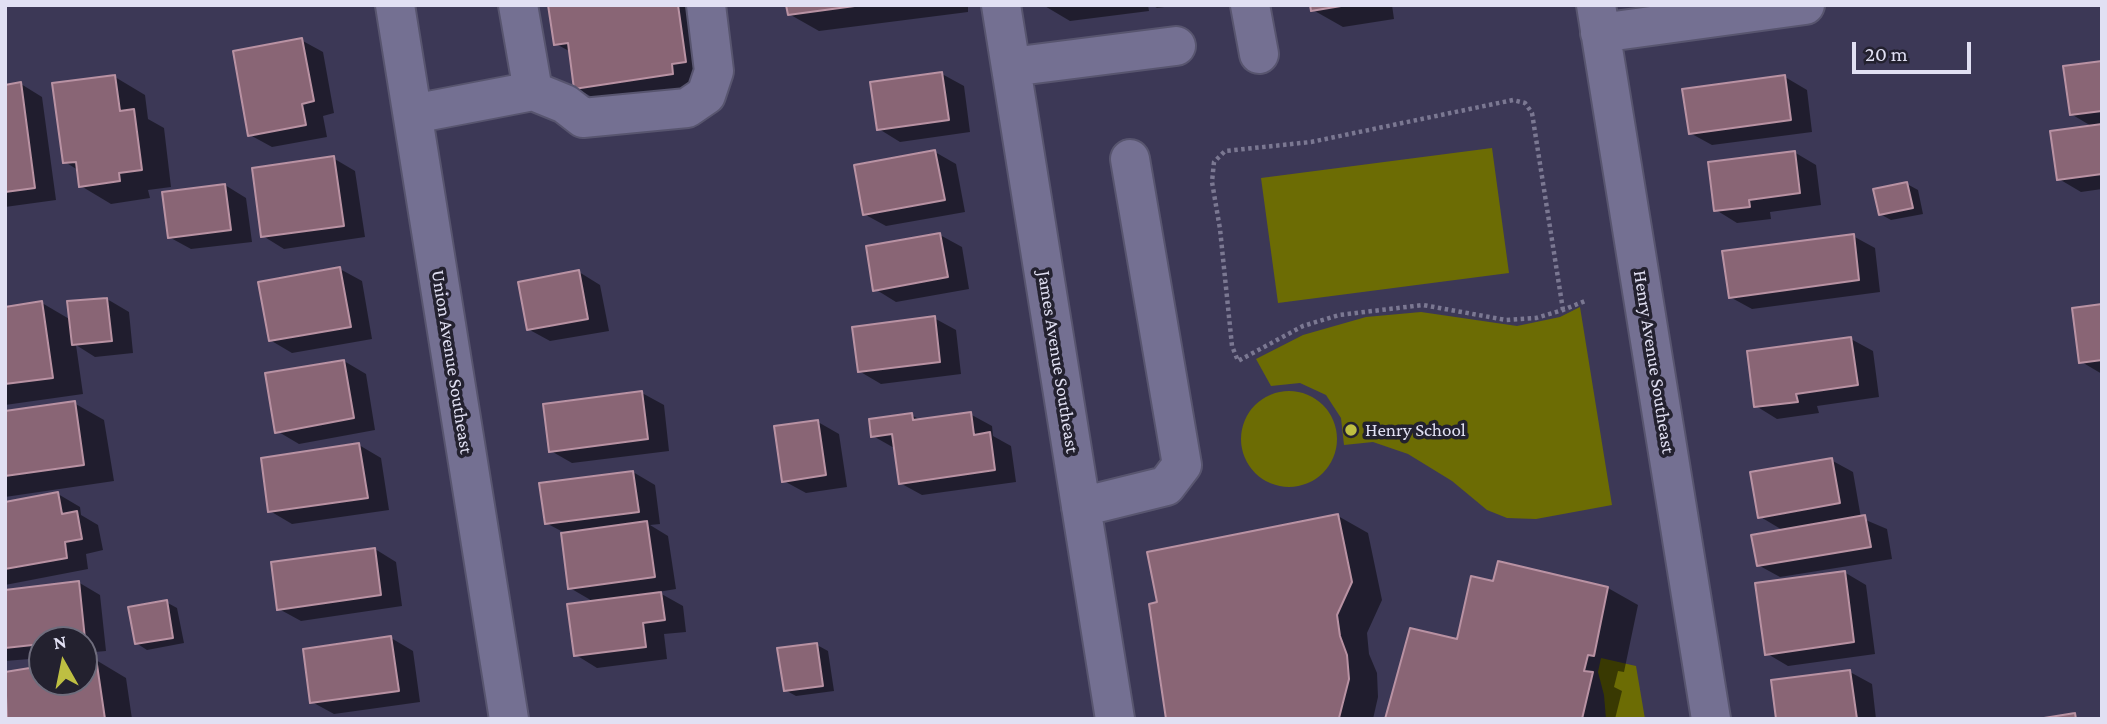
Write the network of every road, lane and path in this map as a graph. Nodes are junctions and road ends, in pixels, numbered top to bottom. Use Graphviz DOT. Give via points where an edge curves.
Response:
graph roads {
  1 [pos="395,5"];
  2 [pos="518,5"];
  3 [pos="706,5"];
  4 [pos="1001,5"];
  5 [pos="1250,5"];
  6 [pos="1805,5"];
  7 [pos="1598,19"];
  8 [pos="1176,46"];
  9 [pos="1259,54"];
  10 [pos="1011,67"];
  11 [pos="533,91"];
  12 [pos="413,114"];
  13 [pos="1130,159"];
  14 [pos="1585,301"];
  15 [pos="1563,310"];
  16 [pos="1081,507"];
  17 [pos="509,719"];
  18 [pos="1115,719"];
  19 [pos="1712,719"];
  1 -- 12 [label="street, Union Avenue Southeast"];
  2 -- 11 [label="street"];
  3 -- 11 [label="street" via="714,71 706,95 687,108 583,118 565,104"];
  4 -- 10 [label="street, James Avenue Southeast"];
  5 -- 9 [label="street"];
  6 -- 7 [label="street"];
  7 -- 19 [label="street, Henry Avenue Southeast"];
  8 -- 10 [label="street"];
  10 -- 16 [label="street, James Avenue Southeast"];
  11 -- 12 [label="street"];
  12 -- 17 [label="street, Union Avenue Southeast"];
  13 -- 16 [label="street" via="1182,465 1166,486"];
  14 -- 15 [label="path"];
  15 -- 15 [label="path" via="1506,320 1423,305 1339,315 1303,326 1238,362 1232,346 1212,182 1214,162 1224,151 1311,142 1513,100 1525,103 1532,113"];
  16 -- 18 [label="street, James Avenue Southeast"];
}
